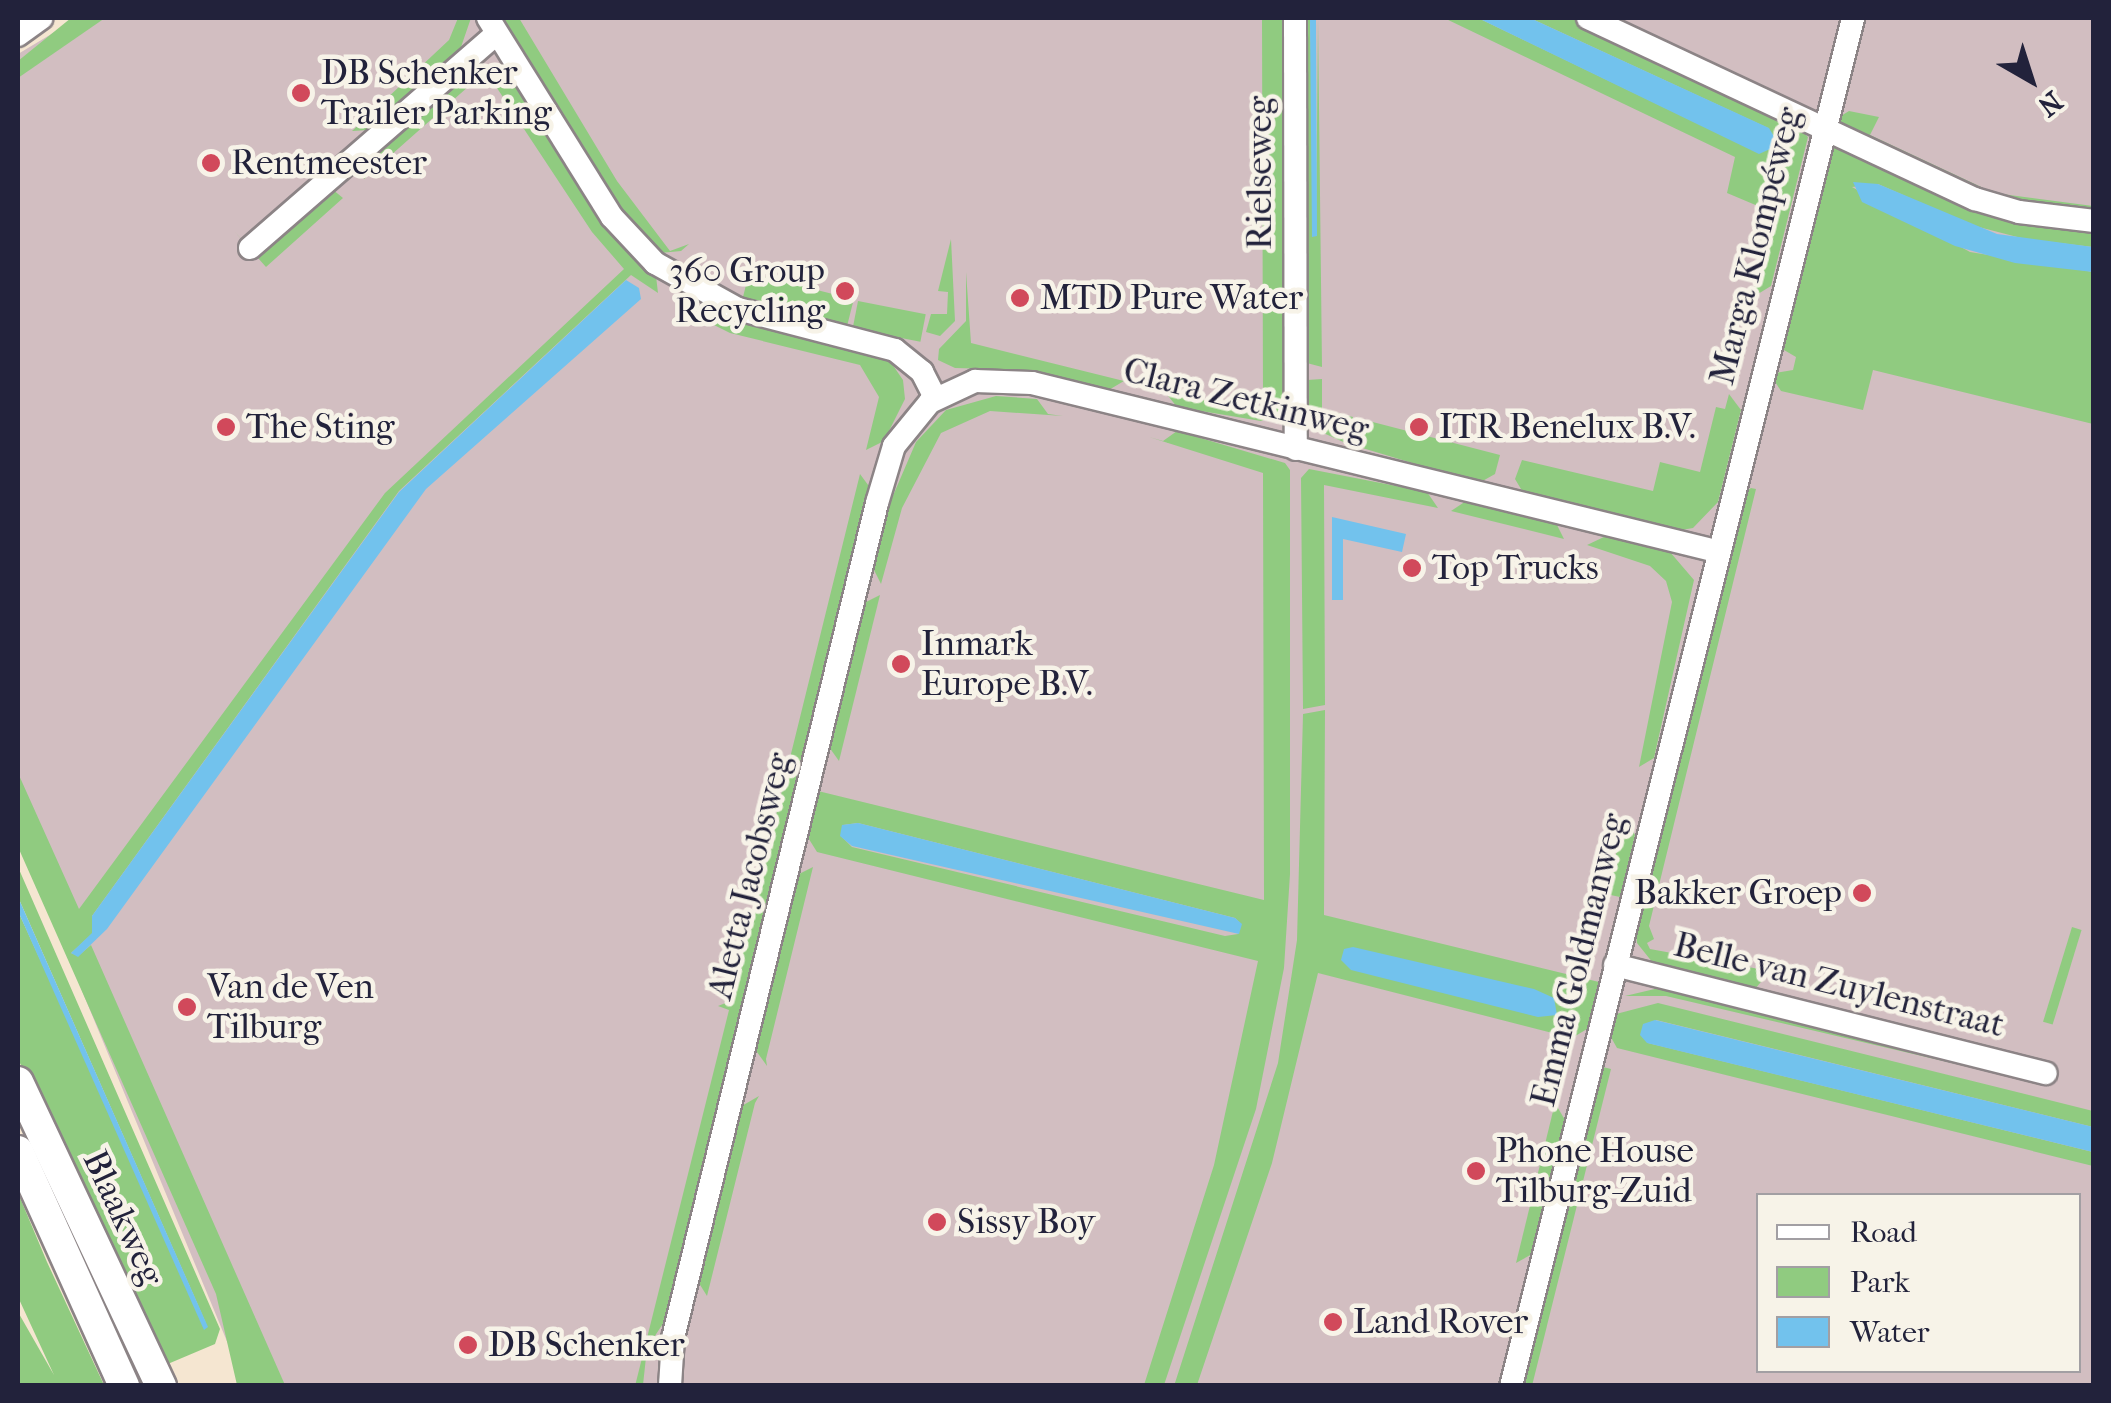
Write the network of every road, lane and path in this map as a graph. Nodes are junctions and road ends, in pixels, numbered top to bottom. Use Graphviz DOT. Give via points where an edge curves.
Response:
graph roads {
  1 [pos="42,18"];
  2 [pos="1295,18"];
  3 [pos="1588,18"];
  4 [pos="1854,18"];
  5 [pos="492,25"];
  6 [pos="18,35"];
  7 [pos="1821,128"];
  8 [pos="2094,221"];
  9 [pos="250,248"];
  10 [pos="935,398"];
  11 [pos="1296,449"];
  12 [pos="1716,551"];
  13 [pos="1615,965"];
  14 [pos="2046,1073"];
  15 [pos="18,1082"];
  16 [pos="18,1152"];
  17 [pos="124,1386"];
  18 [pos="161,1386"];
  19 [pos="670,1386"];
  20 [pos="1510,1386"];
  1 -- 6 [label="street"];
  2 -- 11 [label="street, Rielseweg"];
  3 -- 7 [label="street"];
  4 -- 7 [label="street, Marga Klompéweg"];
  5 -- 9 [label="street"];
  5 -- 10 [label="street" via="612,217 655,263 738,309 895,350 922,372"];
  7 -- 8 [label="street" via="1974,199"];
  7 -- 12 [label="street, Marga Klompéweg"];
  10 -- 11 [label="street, Clara Zetkinweg" via="975,381 1005,378"];
  10 -- 19 [label="street, Aletta Jacobsweg" via="894,446 877,503 677,1320"];
  11 -- 12 [label="street, Clara Zetkinweg"];
  12 -- 13 [label="street, Emma Goldmanweg"];
  13 -- 14 [label="street, Belle van Zuylenstraat"];
  13 -- 20 [label="street, Emma Goldmanweg"];
  15 -- 18 [label="main road, Blaakweg"];
  16 -- 17 [label="main road, Blaakweg"];
}
